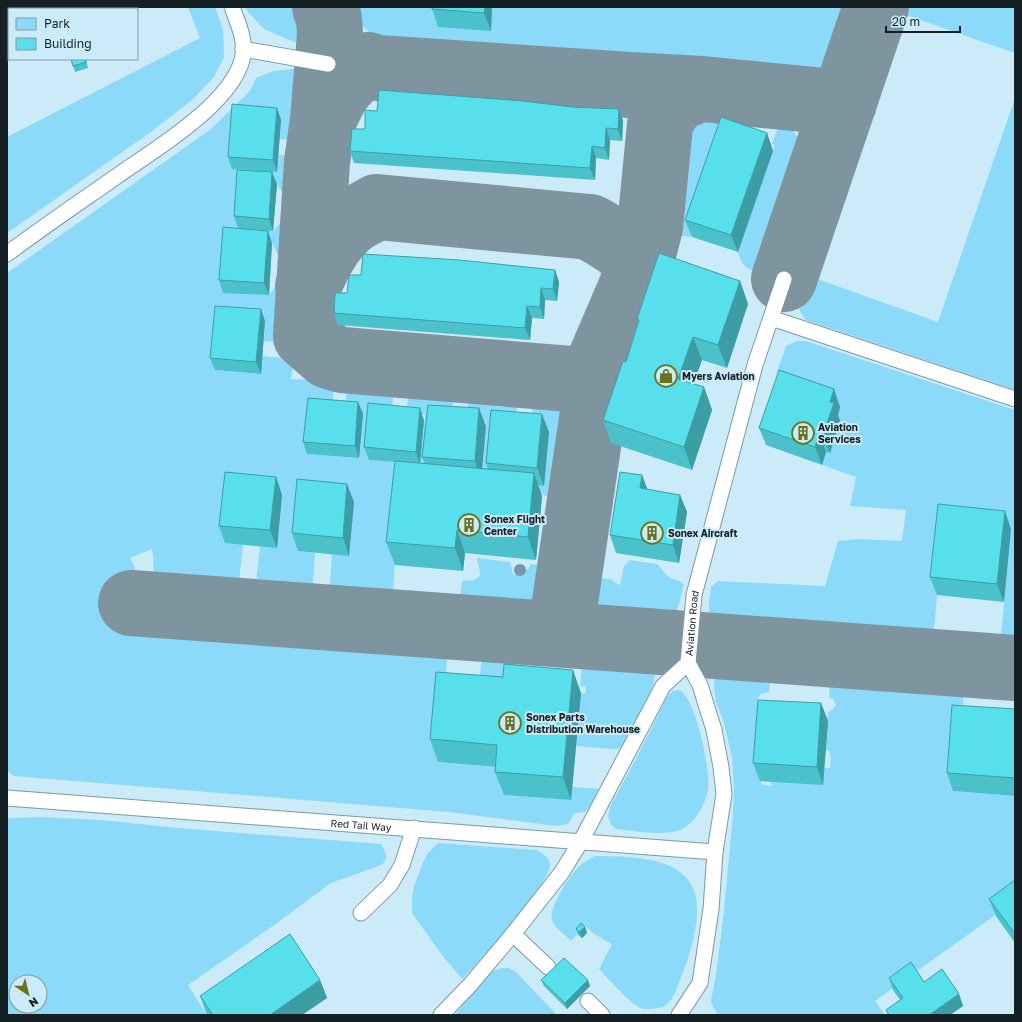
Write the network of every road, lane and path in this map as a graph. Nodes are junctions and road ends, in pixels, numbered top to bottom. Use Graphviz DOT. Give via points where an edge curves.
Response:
graph roads {
  1 [pos="232,7"];
  2 [pos="243,49"];
  3 [pos="328,64"];
  4 [pos="7,254"];
  5 [pos="784,279"];
  6 [pos="771,318"];
  7 [pos="1015,399"];
  8 [pos="688,663"];
  9 [pos="7,798"];
  10 [pos="414,828"];
  11 [pos="581,841"];
  12 [pos="715,852"];
  13 [pos="361,913"];
  14 [pos="513,934"];
  15 [pos="548,967"];
  16 [pos="588,1001"];
  17 [pos="441,1015"];
  18 [pos="602,1015"];
  19 [pos="679,1015"];
  1 -- 2 [label="lane" via="242,33"];
  2 -- 3 [label="lane"];
  2 -- 4 [label="lane" via="242,60 230,85 192,123"];
  5 -- 6 [label="lane, Aviation Road"];
  6 -- 7 [label="lane"];
  6 -- 8 [label="lane, Aviation Road" via="755,365 694,595"];
  8 -- 11 [label="lane" via="663,686"];
  8 -- 12 [label="lane, Aviation Road" via="700,685 714,730 721,767 724,794"];
  9 -- 10 [label="lane, Red Tail Way"];
  10 -- 11 [label="lane, Red Tail Way"];
  10 -- 13 [label="lane" via="402,865 390,885"];
  11 -- 12 [label="lane, Red Tail Way"];
  11 -- 14 [label="lane" via="562,872"];
  12 -- 19 [label="lane, Aviation Road" via="700,983"];
  14 -- 15 [label="lane"];
  14 -- 17 [label="lane"];
  16 -- 18 [label="lane"];
}
